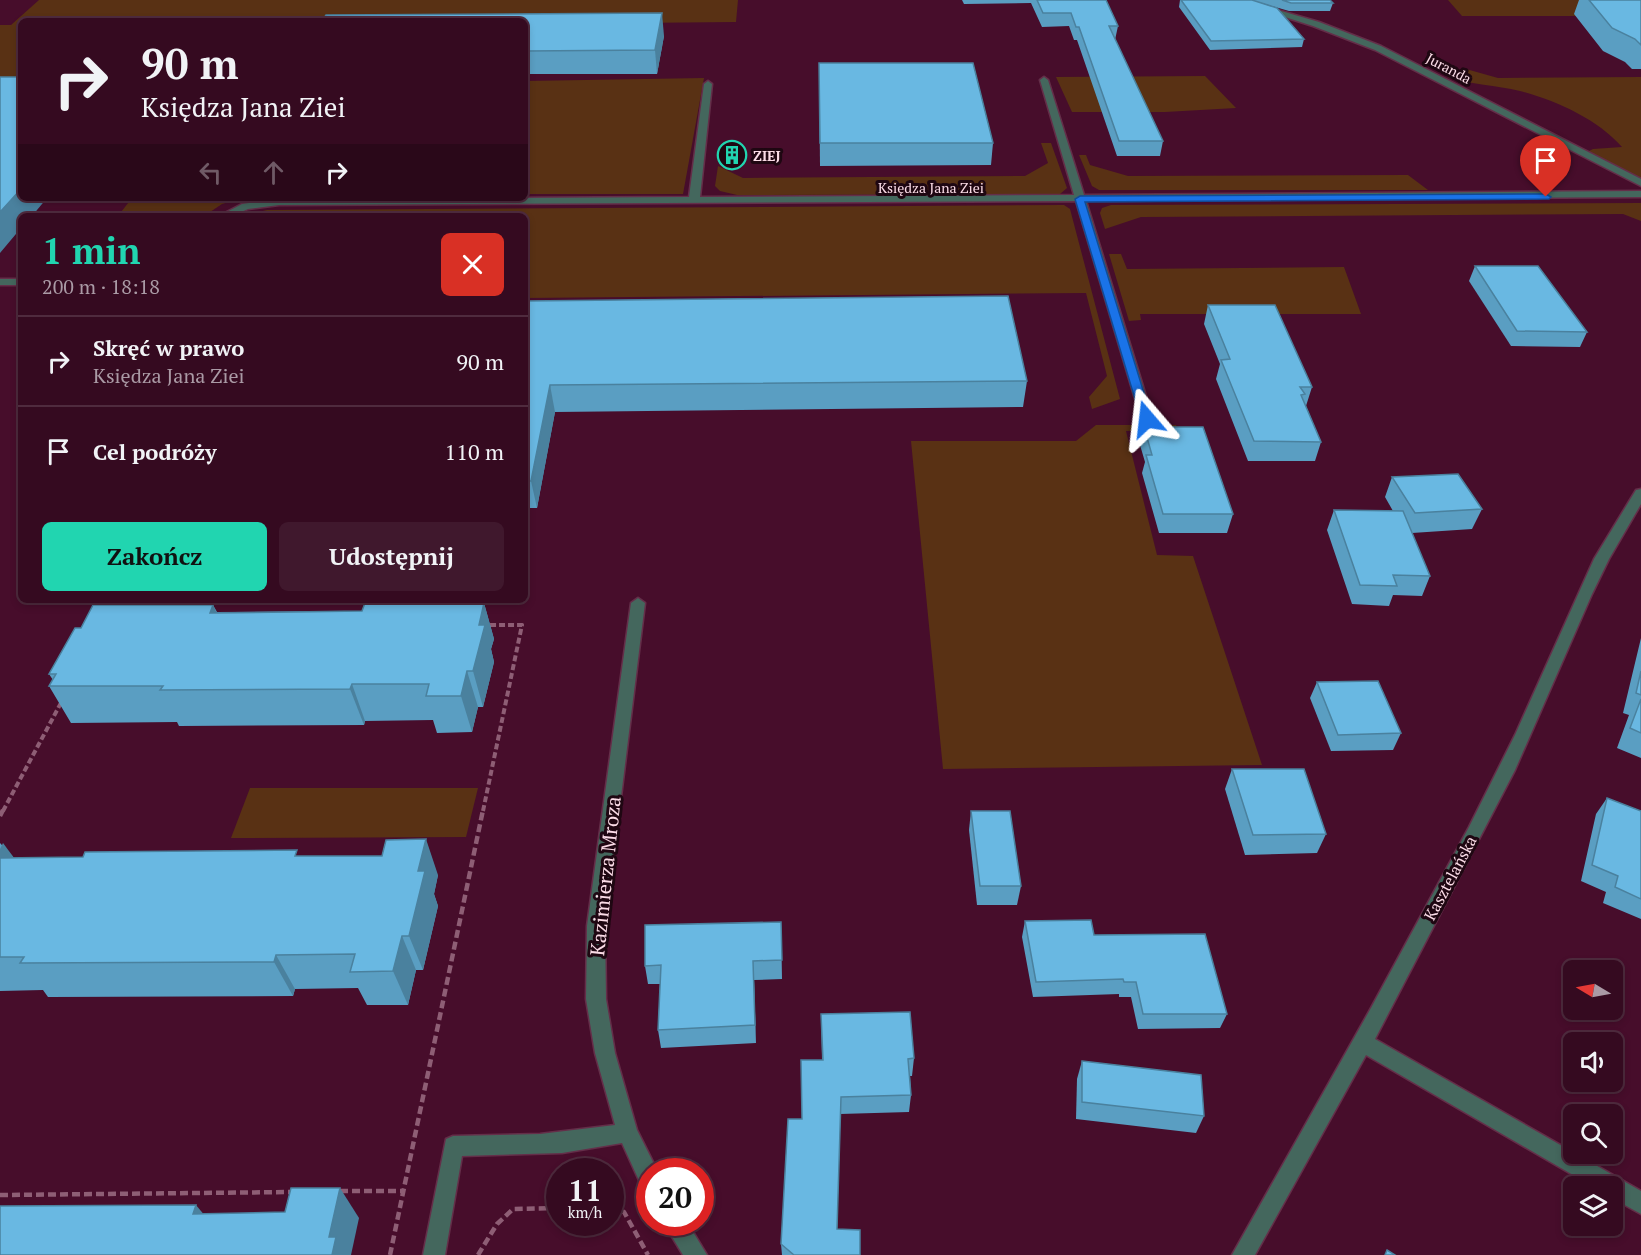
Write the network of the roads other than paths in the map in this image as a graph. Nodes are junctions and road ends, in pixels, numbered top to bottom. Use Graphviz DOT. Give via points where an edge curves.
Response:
graph roads {
  1 [pos="1235,0"];
  2 [pos="1044,80"];
  3 [pos="708,84"];
  4 [pos="1641,183"];
  5 [pos="1641,194"];
  6 [pos="1080,199"];
  7 [pos="694,201"];
  8 [pos="231,213"];
  9 [pos="0,282"];
  10 [pos="18,282"];
  11 [pos="1147,419"];
  12 [pos="1641,493"];
  13 [pos="638,603"];
  14 [pos="1364,1043"];
  15 [pos="627,1132"];
  16 [pos="640,1158"];
  17 [pos="1641,1203"];
  18 [pos="683,1236"];
  19 [pos="434,1255"];
  20 [pos="696,1255"];
  21 [pos="1243,1255"];
  1 -- 4 [label="street, Juranda" via="1316,24 1378,48"];
  2 -- 6 [label="street"];
  3 -- 7 [label="street"];
  5 -- 6 [label="street, Księdza Jana Ziei"];
  6 -- 7 [label="street, Księdza Jana Ziei"];
  6 -- 11 [label="street"];
  7 -- 8 [label="street, Księdza Jana Ziei" via="279,202 246,206"];
  9 -- 10 [label="street"];
  12 -- 14 [label="street, Kasztelańska" via="1608,546 1508,768"];
  13 -- 15 [label="street, Kazimierza Mroza" via="596,926 596,999 605,1053"];
  14 -- 17 [label="street"];
  14 -- 21 [label="street, Kasztelańska"];
  15 -- 16 [label="street, Kazimierza Mroza"];
  15 -- 19 [label="street" via="549,1146 453,1146"];
  18 -- 20 [label="street"];
}
